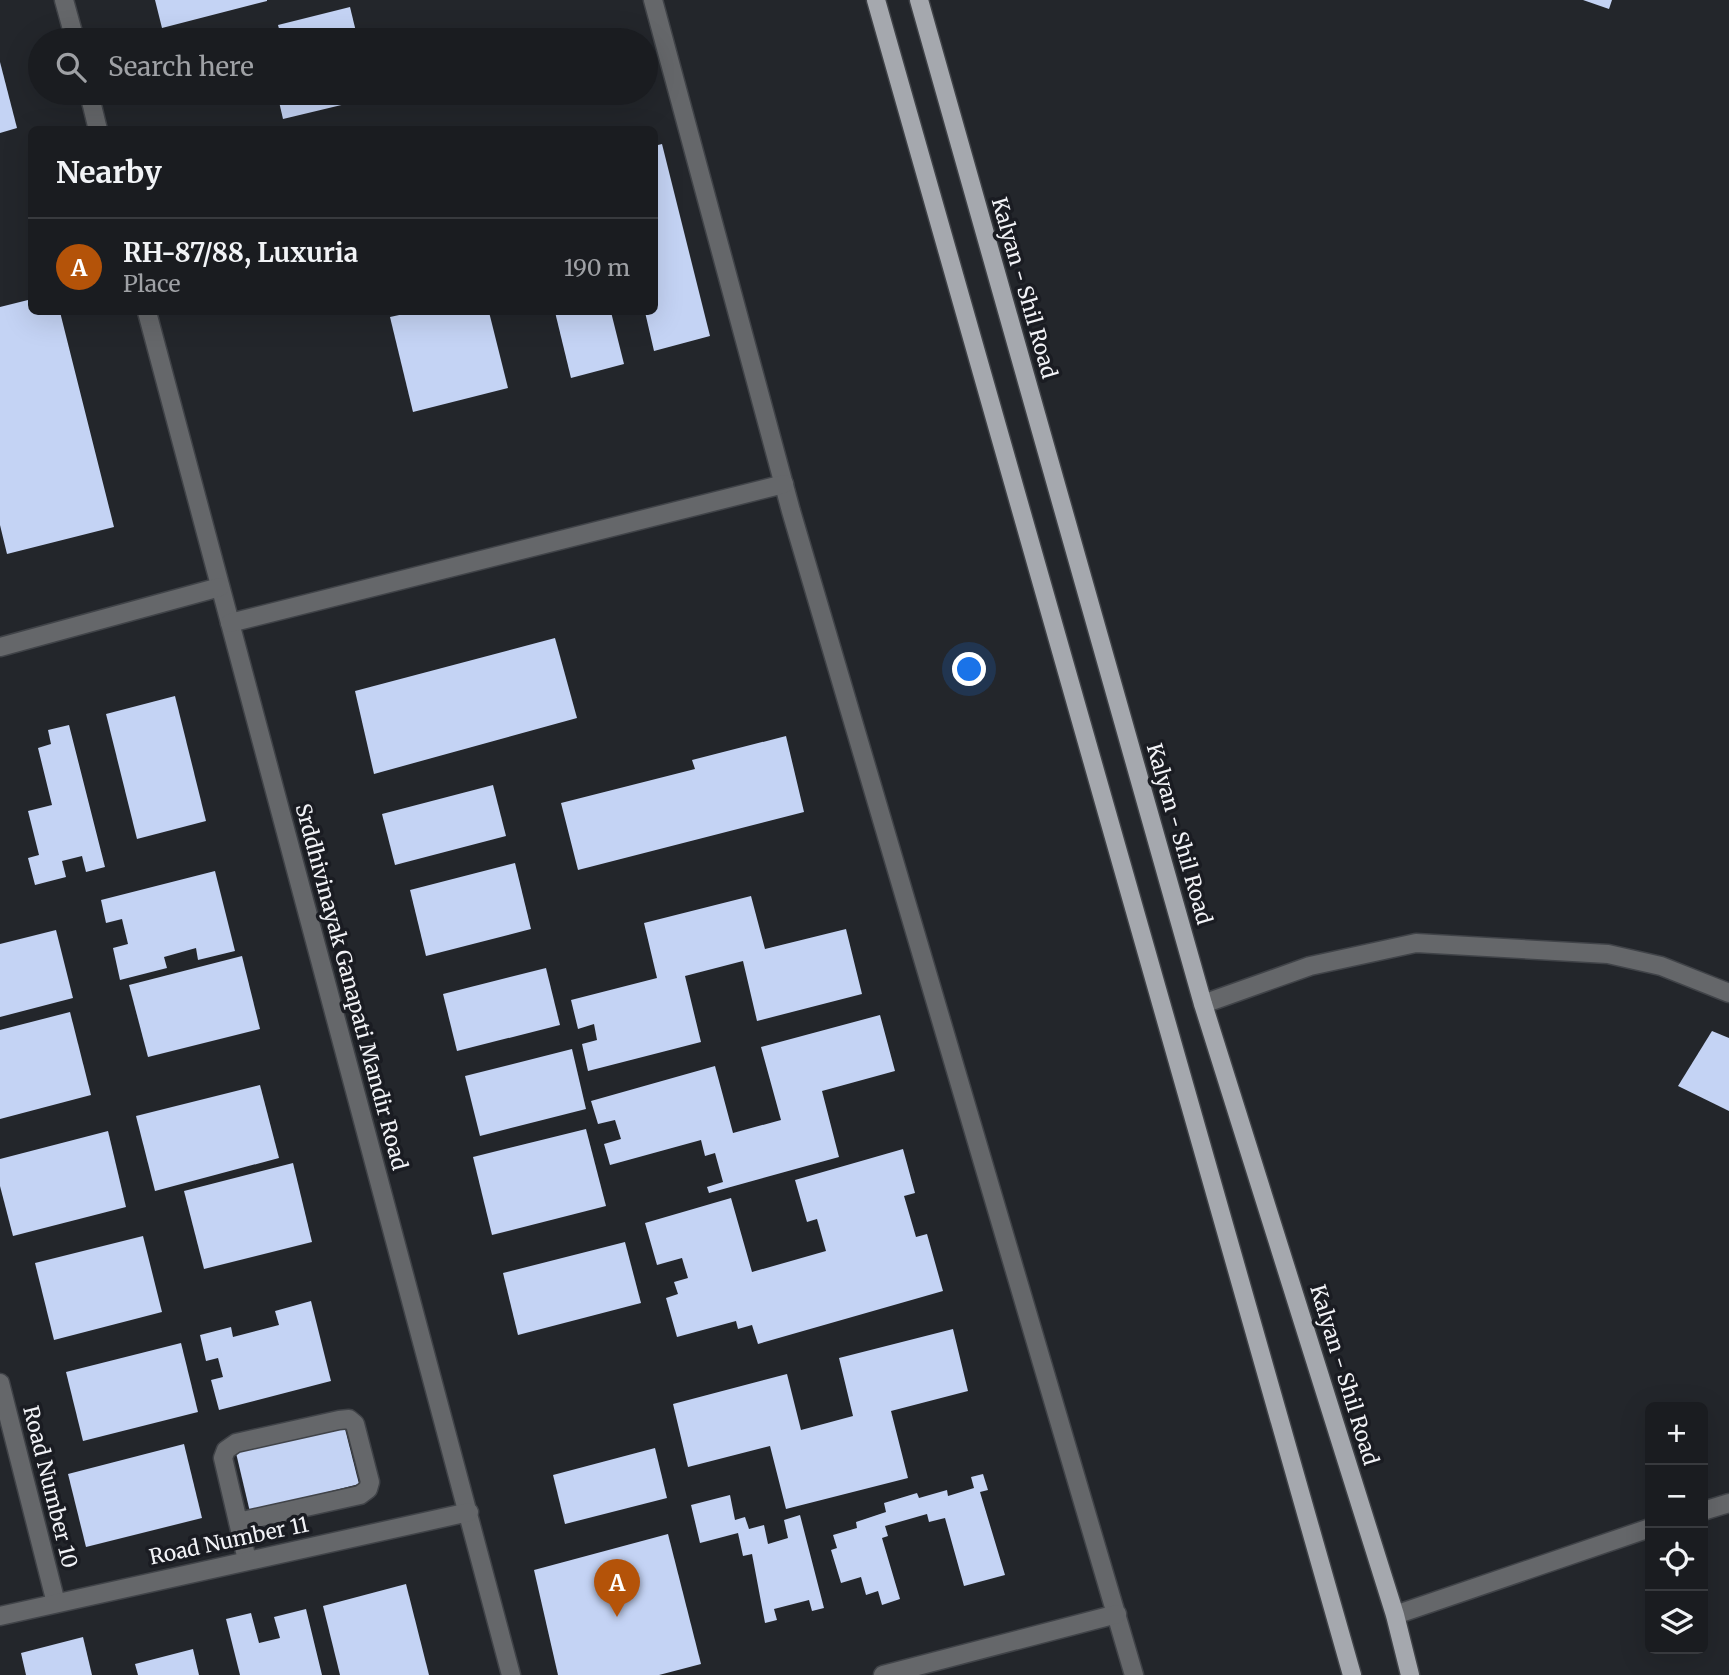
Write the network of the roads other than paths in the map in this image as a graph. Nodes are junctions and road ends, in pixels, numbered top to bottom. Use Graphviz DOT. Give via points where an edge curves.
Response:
graph roads {
  1 [pos="64,0"];
  2 [pos="653,0"];
  3 [pos="876,0"];
  4 [pos="919,0"];
  5 [pos="72,28"];
  6 [pos="92,105"];
  7 [pos="97,126"];
  8 [pos="148,315"];
  9 [pos="784,484"];
  10 [pos="220,587"];
  11 [pos="230,624"];
  12 [pos="0,647"];
  13 [pos="1729,993"];
  14 [pos="1203,1004"];
  15 [pos="0,1383"];
  16 [pos="1729,1503"];
  17 [pos="1708,1509"];
  18 [pos="469,1512"];
  19 [pos="238,1522"];
  20 [pos="1645,1530"];
  21 [pos="247,1560"];
  22 [pos="56,1603"];
  23 [pos="1117,1614"];
  24 [pos="1395,1615"];
  25 [pos="0,1616"];
  26 [pos="511,1675"];
  27 [pos="883,1675"];
  28 [pos="1134,1675"];
  29 [pos="1352,1675"];
  30 [pos="1410,1675"];
  1 -- 5 [label="street"];
  2 -- 9 [label="street"];
  3 -- 29 [label="main road"];
  4 -- 14 [label="main road, Kalyan - Shil Road"];
  6 -- 7 [label="street"];
  8 -- 10 [label="street, Srddhivinayak Ganapati Mandir Road"];
  9 -- 11 [label="street"];
  9 -- 23 [label="street"];
  10 -- 11 [label="street, Srddhivinayak Ganapati Mandir Road"];
  10 -- 12 [label="street"];
  11 -- 18 [label="street, Srddhivinayak Ganapati Mandir Road"];
  13 -- 14 [label="street" via="1661,966 1608,954 1416,943 1310,966"];
  14 -- 24 [label="main road, Kalyan - Shil Road"];
  15 -- 22 [label="street, Road Number 10"];
  16 -- 17 [label="street"];
  18 -- 21 [label="street, Road Number 11"];
  18 -- 26 [label="street, Srddhivinayak Ganapati Mandir Road"];
  19 -- 19 [label="street" via="223,1458 230,1445 340,1420 355,1424 368,1489 360,1495"];
  19 -- 21 [label="street"];
  20 -- 24 [label="street"];
  21 -- 22 [label="street, Road Number 11"];
  22 -- 25 [label="street, Road Number 11"];
  23 -- 27 [label="street"];
  23 -- 28 [label="street"];
  24 -- 30 [label="main road, Kalyan - Shil Road"];
}
